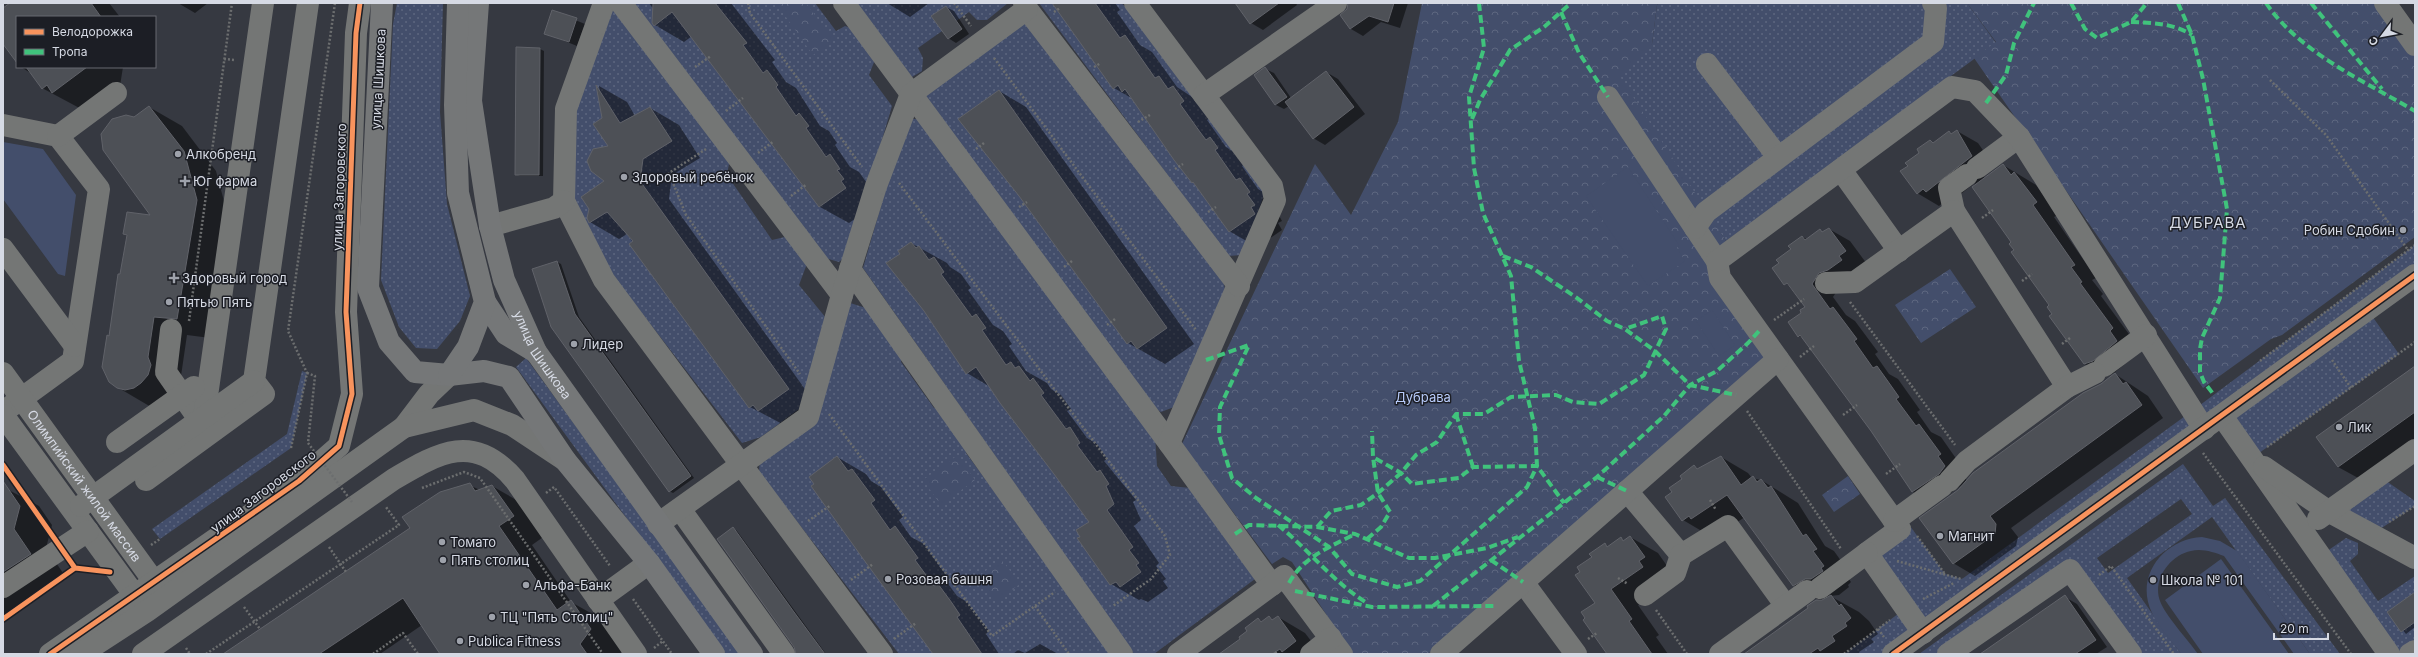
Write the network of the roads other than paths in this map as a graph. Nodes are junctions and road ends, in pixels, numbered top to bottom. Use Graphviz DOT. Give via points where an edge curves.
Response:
graph roads {
  1 [pos="263,3"];
  2 [pos="308,3"];
  3 [pos="360,3"];
  4 [pos="382,3"];
  5 [pos="458,3"];
  6 [pos="478,3"];
  7 [pos="604,3"];
  8 [pos="621,3"];
  9 [pos="844,3"];
  10 [pos="1135,3"];
  11 [pos="1336,3"];
  12 [pos="1933,3"];
  13 [pos="2386,3"];
  14 [pos="1025,6"];
  15 [pos="380,27"];
  16 [pos="356,33"];
  17 [pos="2415,45"];
  18 [pos="1707,64"];
  19 [pos="116,93"];
  20 [pos="911,94"];
  21 [pos="1204,95"];
  22 [pos="1608,97"];
  23 [pos="3,125"];
  24 [pos="58,136"];
  25 [pos="2019,137"];
  26 [pos="1778,157"];
  27 [pos="1841,170"];
  28 [pos="564,201"];
  29 [pos="1954,211"];
  30 [pos="490,226"];
  31 [pos="1695,228"];
  32 [pos="3,249"];
  33 [pos="1899,251"];
  34 [pos="1717,261"];
  35 [pos="850,269"];
  36 [pos="2415,274"];
  37 [pos="1832,284"];
  38 [pos="1239,286"];
  39 [pos="842,295"];
  40 [pos="485,302"];
  41 [pos="179,329"];
  42 [pos="2146,335"];
  43 [pos="75,346"];
  44 [pos="536,352"];
  45 [pos="1778,358"];
  46 [pos="3,373"];
  47 [pos="449,375"];
  48 [pos="210,376"];
  49 [pos="2067,387"];
  50 [pos="182,396"];
  51 [pos="21,398"];
  52 [pos="3,412"];
  53 [pos="3,416"];
  54 [pos="2222,416"];
  55 [pos="204,424"];
  56 [pos="404,427"];
  57 [pos="2198,433"];
  58 [pos="117,442"];
  59 [pos="1169,443"];
  60 [pos="2415,450"];
  61 [pos="2252,458"];
  62 [pos="565,460"];
  63 [pos="743,465"];
  64 [pos="146,480"];
  65 [pos="1627,491"];
  66 [pos="93,497"];
  67 [pos="680,509"];
  68 [pos="73,511"];
  69 [pos="2328,511"];
  70 [pos="1898,518"];
  71 [pos="658,524"];
  72 [pos="2302,530"];
  73 [pos="88,531"];
  74 [pos="1681,554"];
  75 [pos="2415,558"];
  76 [pos="1859,559"];
  77 [pos="649,563"];
  78 [pos="1523,582"];
  79 [pos="1272,585"];
  80 [pos="3,586"];
  81 [pos="166,590"];
  82 [pos="1645,595"];
  83 [pos="598,600"];
  84 [pos="141,604"];
  85 [pos="1786,606"];
  86 [pos="197,617"];
  87 [pos="1923,633"];
  88 [pos="1337,646"];
  89 [pos="2415,651"];
  90 [pos="881,652"];
  91 [pos="50,654"];
  92 [pos="81,654"];
  93 [pos="143,654"];
  94 [pos="636,654"];
  95 [pos="714,654"];
  96 [pos="752,654"];
  97 [pos="784,654"];
  98 [pos="1122,654"];
  99 [pos="1178,654"];
  100 [pos="1311,654"];
  101 [pos="1441,654"];
  102 [pos="1576,654"];
  103 [pos="1720,654"];
  104 [pos="1893,654"];
  105 [pos="1948,654"];
  106 [pos="2131,654"];
  107 [pos="2390,654"];
  108 [pos="2410,654"];
  1 -- 48 [label="street"];
  2 -- 55 [label="street" via="254,381"];
  3 -- 16 [label="street, улица Загоровского"];
  4 -- 15 [label="main road, улица Шишкова"];
  5 -- 40 [label="main road" via="455,105 458,194"];
  6 -- 30 [label="main road, улица Шишкова" via="471,101"];
  7 -- 28 [label="street" via="566,109"];
  8 -- 39 [label="street"];
  9 -- 20 [label="street"];
  10 -- 21 [label="street"];
  11 -- 21 [label="street"];
  12 -- 26 [label="street" via="1936,8 1933,42"];
  13 -- 17 [label="street"];
  14 -- 20 [label="street"];
  14 -- 38 [label="street"];
  15 -- 16 [label="street"];
  15 -- 47 [label="main road, улица Шишкова" via="368,288 389,342 415,372"];
  16 -- 81 [label="street, улица Загоровского" via="346,312 352,394 338,446"];
  18 -- 26 [label="street"];
  19 -- 24 [label="street"];
  20 -- 35 [label="street" via="876,186"];
  20 -- 59 [label="street"];
  21 -- 38 [label="street" via="1272,186 1275,200"];
  22 -- 31 [label="street"];
  23 -- 24 [label="street"];
  24 -- 43 [label="street" via="99,190"];
  25 -- 27 [label="street" via="1975,91 1952,87"];
  25 -- 29 [label="street" via="1949,188"];
  25 -- 42 [label="street"];
  26 -- 31 [label="street" via="1706,212"];
  27 -- 33 [label="street"];
  27 -- 34 [label="street"];
  28 -- 30 [label="street" via="554,208"];
  28 -- 63 [label="street" via="604,280"];
  29 -- 33 [label="street"];
  29 -- 49 [label="street"];
  30 -- 44 [label="main road, улица Шишкова" via="504,280"];
  31 -- 34 [label="street"];
  32 -- 43 [label="street"];
  33 -- 37 [label="street" via="1855,282"];
  34 -- 45 [label="street" via="1720,278"];
  35 -- 39 [label="street"];
  35 -- 98 [label="street"];
  36 -- 54 [label="street"];
  38 -- 59 [label="street"];
  39 -- 63 [label="street" via="808,417"];
  40 -- 44 [label="main road" via="506,334"];
  40 -- 47 [label="main road" via="468,347"];
  41 -- 50 [label="street" via="166,372"];
  42 -- 49 [label="street" via="2100,369"];
  42 -- 57 [label="street"];
  43 -- 51 [label="street" via="73,361"];
  44 -- 71 [label="main road, улица Шишкова"];
  45 -- 65 [label="street"];
  45 -- 70 [label="street"];
  46 -- 51 [label="street, Олимпийский жилой массив"];
  47 -- 56 [label="street" via="429,394"];
  47 -- 62 [label="main road, улица Шишкова" via="484,371 509,377"];
  48 -- 50 [label="street"];
  48 -- 55 [label="street"];
  49 -- 70 [label="street" via="1966,461 1945,483"];
  50 -- 55 [label="street"];
  50 -- 58 [label="street"];
  51 -- 52 [label="street"];
  51 -- 66 [label="street, Олимпийский жилой массив"];
  53 -- 68 [label="street, Олимпийский жилой массив"];
  54 -- 57 [label="street"];
  54 -- 61 [label="street"];
  55 -- 64 [label="street"];
  55 -- 66 [label="street"];
  56 -- 62 [label="street, улица Загоровского" via="474,410 512,425"];
  56 -- 81 [label="street, улица Загоровского"];
  57 -- 87 [label="street"];
  59 -- 79 [label="street"];
  60 -- 69 [label="street"];
  61 -- 69 [label="street"];
  61 -- 72 [label="street"];
  62 -- 77 [label="main road, улица Шишкова"];
  63 -- 67 [label="street"];
  63 -- 90 [label="street"];
  65 -- 74 [label="street"];
  65 -- 78 [label="street"];
  66 -- 68 [label="street"];
  66 -- 81 [label="street, Олимпийский жилой массив"];
  67 -- 71 [label="street"];
  67 -- 97 [label="street"];
  68 -- 73 [label="street, Олимпийский жилой массив"];
  69 -- 72 [label="street"];
  69 -- 75 [label="street"];
  70 -- 76 [label="street" via="1900,529"];
  71 -- 96 [label="main road, улица Шишкова"];
  72 -- 107 [label="street"];
  73 -- 80 [label="street"];
  73 -- 84 [label="street, Олимпийский жилой массив"];
  74 -- 82 [label="street" via="1675,573"];
  74 -- 85 [label="street" via="1728,526"];
  76 -- 85 [label="street"];
  76 -- 87 [label="street" via="1906,608"];
  77 -- 83 [label="street"];
  77 -- 95 [label="main road, улица Шишкова"];
  78 -- 101 [label="street"];
  78 -- 102 [label="street"];
  79 -- 88 [label="street" via="1284,576"];
  79 -- 99 [label="street"];
  81 -- 84 [label="street, улица Загоровского"];
  81 -- 86 [label="street, Олимпийский жилой массив"];
  83 -- 86 [label="street" via="504,467 486,455 469,450 449,451 394,479"];
  83 -- 94 [label="street"];
  84 -- 91 [label="street, улица Загоровского"];
  84 -- 92 [label="street, улица Загоровского"];
  85 -- 103 [label="street"];
  86 -- 93 [label="street"];
  87 -- 104 [label="street"];
  88 -- 100 [label="street"];
  89 -- 108 [label="street"];
  105 -- 106 [label="street" via="2070,570"];
}
